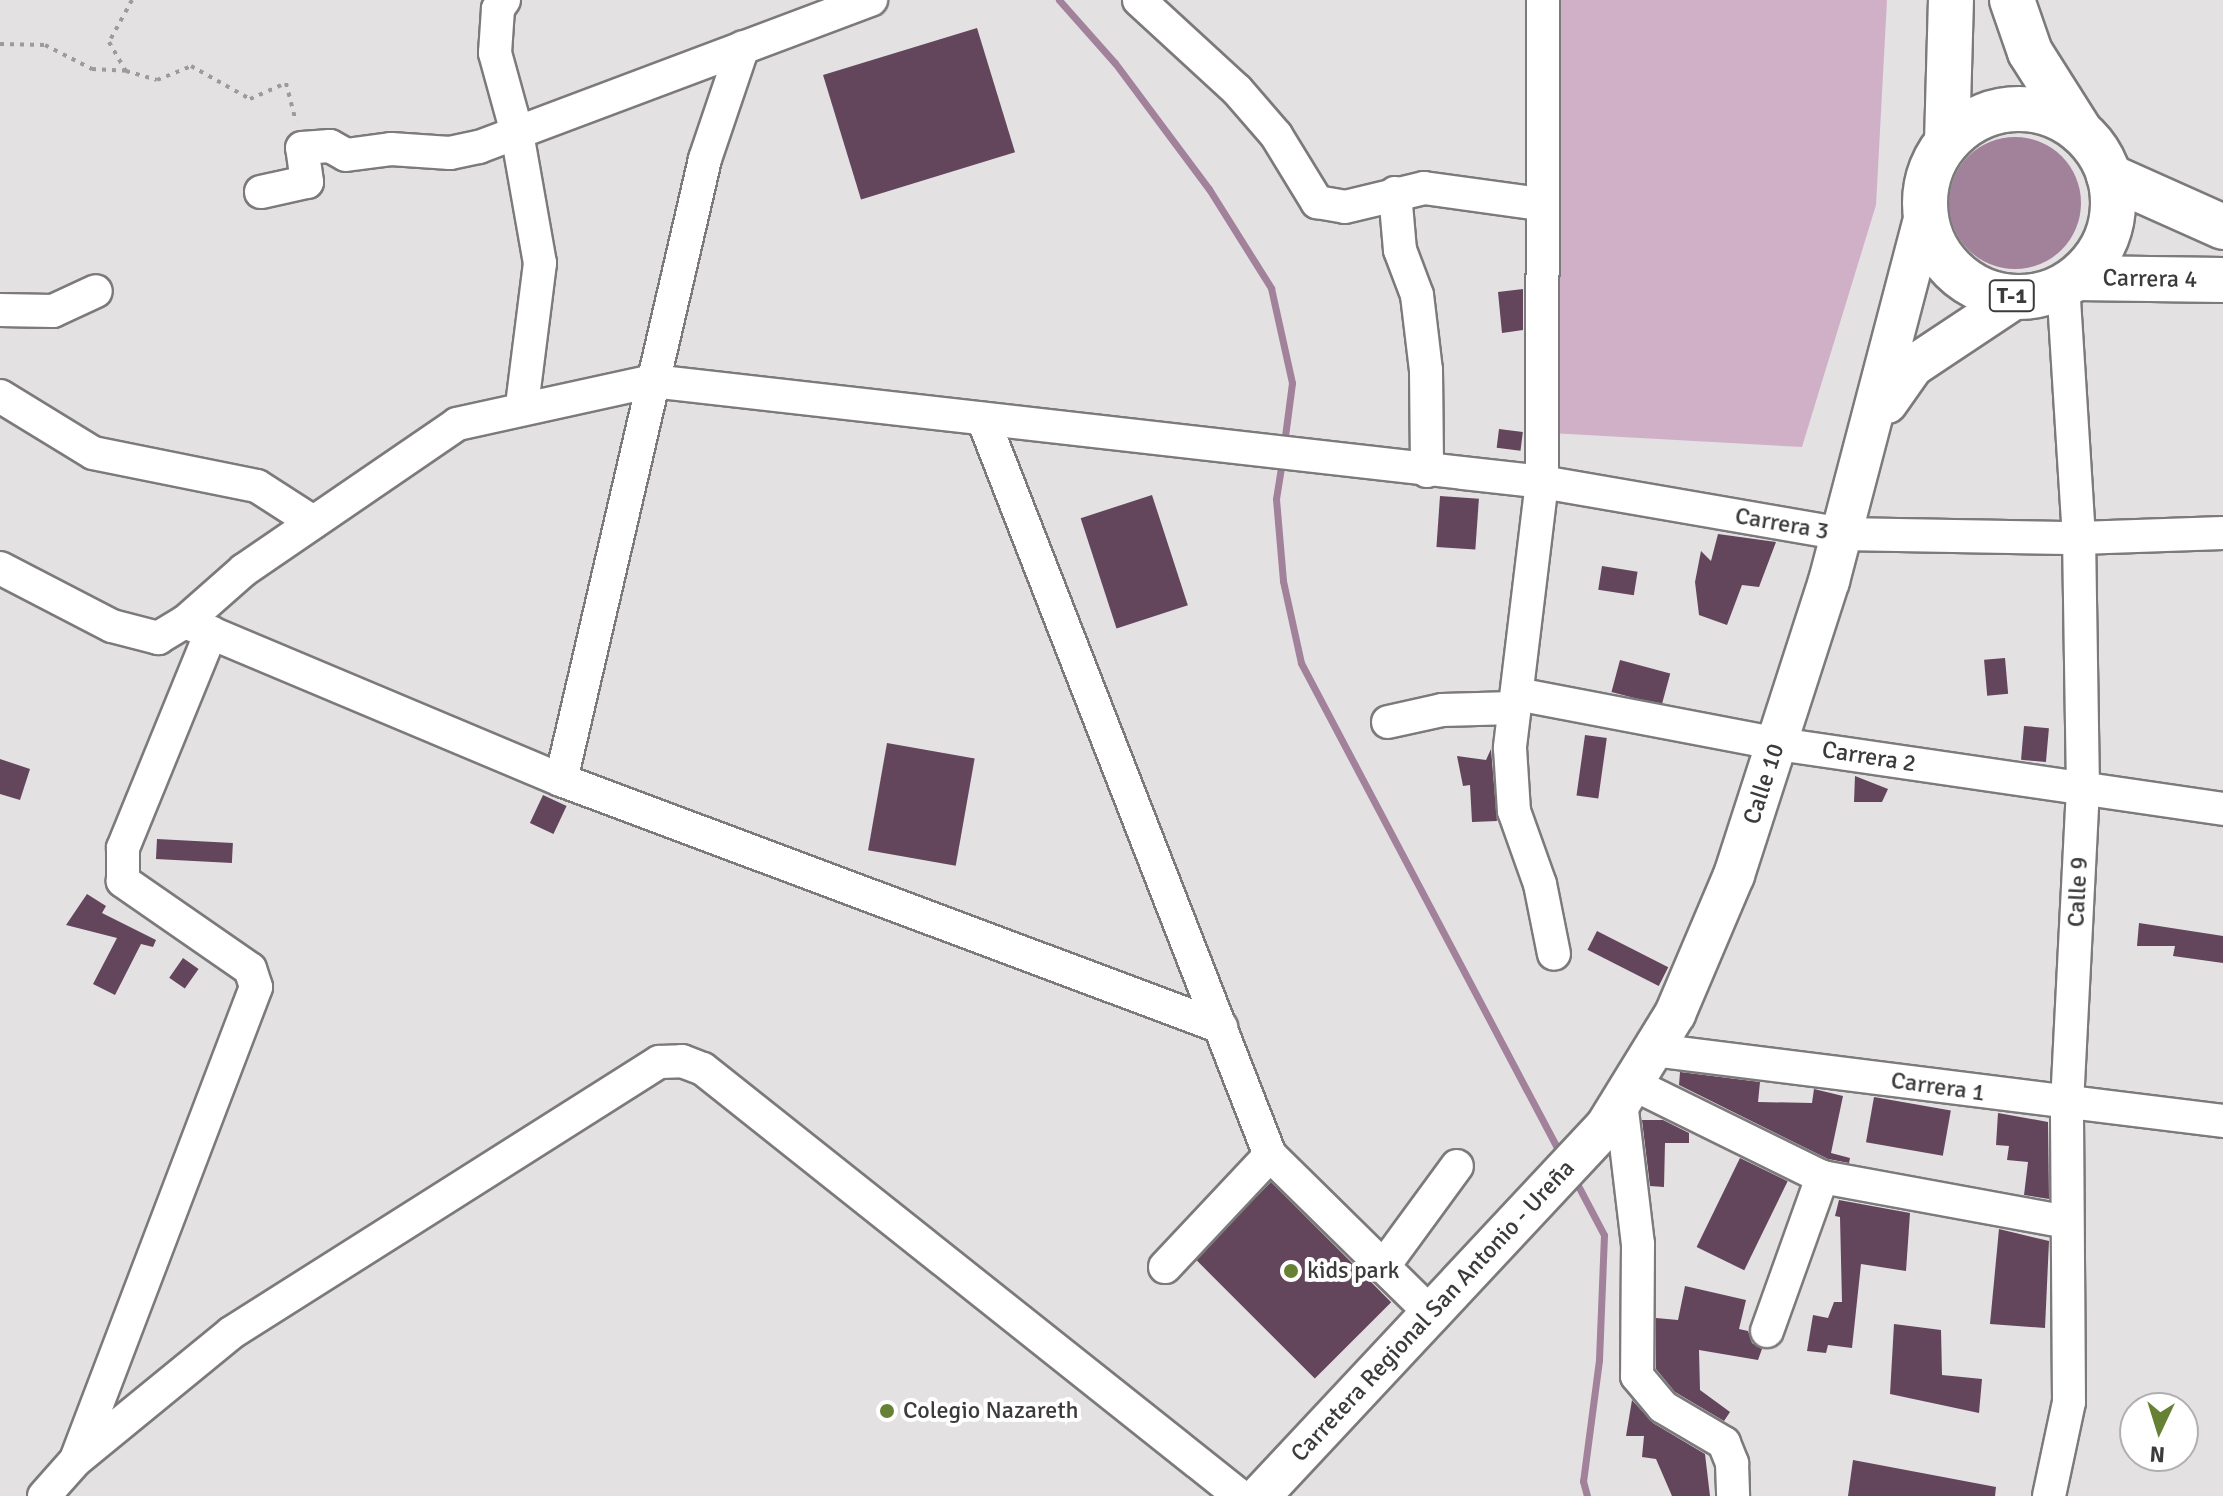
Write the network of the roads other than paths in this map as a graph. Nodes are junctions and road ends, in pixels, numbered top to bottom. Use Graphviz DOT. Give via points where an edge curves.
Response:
graph roads {
  1 [pos="504,0"];
  2 [pos="871,0"];
  3 [pos="1139,0"];
  4 [pos="1543,0"];
  5 [pos="1951,0"];
  6 [pos="2012,0"];
  7 [pos="743,47"];
  8 [pos="2080,131"];
  9 [pos="517,133"];
  10 [pos="1947,142"];
  11 [pos="2109,176"];
  12 [pos="261,192"];
  13 [pos="1395,193"];
  14 [pos="1539,204"];
  15 [pos="1925,215"];
  16 [pos="2223,227"];
  17 [pos="2223,280"];
  18 [pos="2070,282"];
  19 [pos="96,291"];
  20 [pos="2017,297"];
  21 [pos="0,310"];
  22 [pos="652,381"];
  23 [pos="0,396"];
  24 [pos="522,406"];
  25 [pos="983,419"];
  26 [pos="1874,423"];
  27 [pos="1427,471"];
  28 [pos="1542,482"];
  29 [pos="313,522"];
  30 [pos="2223,533"];
  31 [pos="1842,534"];
  32 [pos="2079,538"];
  33 [pos="0,568"];
  34 [pos="198,627"];
  35 [pos="1515,701"];
  36 [pos="1388,722"];
  37 [pos="1778,744"];
  38 [pos="561,780"];
  39 [pos="2083,790"];
  40 [pos="2223,809"];
  41 [pos="1554,954"];
  42 [pos="1221,1027"];
  43 [pos="1654,1050"];
  44 [pos="1620,1104"];
  45 [pos="2067,1104"];
  46 [pos="2223,1121"];
  47 [pos="1270,1155"];
  48 [pos="1457,1166"];
  49 [pos="1822,1177"];
  50 [pos="2067,1222"];
  51 [pos="1165,1267"];
  52 [pos="1383,1267"];
  53 [pos="1429,1311"];
  54 [pos="1767,1331"];
  55 [pos="76,1460"];
  56 [pos="44,1496"];
  57 [pos="1240,1496"];
  58 [pos="1260,1496"];
  59 [pos="1733,1496"];
  60 [pos="2051,1496"];
  1 -- 9 [label="street" via="498,9 495,53"];
  2 -- 7 [label="street"];
  3 -- 13 [label="street" via="1237,90 1276,135 1317,202 1345,207"];
  4 -- 14 [label="street"];
  5 -- 10 [label="highway"];
  6 -- 8 [label="highway" via="2030,52"];
  7 -- 9 [label="street"];
  7 -- 22 [label="street" via="705,159"];
  8 -- 10 [label="highway" via="2040,113 1996,111 1969,123"];
  8 -- 11 [label="highway"];
  9 -- 12 [label="street" via="450,153 391,149 346,155 330,146 302,148 307,182"];
  9 -- 24 [label="street" via="540,263"];
  10 -- 15 [label="highway" via="1932,164"];
  11 -- 16 [label="highway"];
  11 -- 18 [label="highway" via="2109,232 2096,257"];
  13 -- 14 [label="street" via="1424,188"];
  13 -- 27 [label="street" via="1400,250 1417,295 1426,370"];
  14 -- 28 [label="street"];
  15 -- 20 [label="highway, T-1" via="1932,241 1956,272 1991,293"];
  15 -- 26 [label="main road, Calle 10"];
  17 -- 18 [label="highway, Carrera 4 / T-1"];
  18 -- 20 [label="highway, T-1"];
  18 -- 32 [label="street, Calle 9"];
  19 -- 21 [label="street" via="53,311"];
  20 -- 26 [label="main road, Calle 10" via="1913,366"];
  22 -- 24 [label="street, Carrera 3"];
  22 -- 25 [label="street, Carrera 3"];
  22 -- 38 [label="street"];
  23 -- 29 [label="street" via="93,453 257,486"];
  24 -- 29 [label="street, Carrera 3" via="457,424"];
  25 -- 27 [label="street, Carrera 3"];
  25 -- 42 [label="street"];
  26 -- 31 [label="main road, Calle 10"];
  27 -- 28 [label="street, Carrera 3"];
  28 -- 31 [label="street, Carrera 3"];
  28 -- 35 [label="street"];
  29 -- 34 [label="street, Carrera 3" via="244,570"];
  30 -- 32 [label="street, Carrera 3"];
  31 -- 32 [label="street, Carrera 3"];
  31 -- 37 [label="main road, Calle 10"];
  32 -- 39 [label="street, Calle 9"];
  33 -- 34 [label="street" via="112,626 158,638"];
  34 -- 38 [label="street"];
  34 -- 55 [label="street" via="123,848 123,881 250,969 256,987"];
  35 -- 36 [label="street, Carrera 2"];
  35 -- 37 [label="street, Carrera 2"];
  35 -- 41 [label="street" via="1510,748 1514,811 1540,884"];
  37 -- 39 [label="street, Carrera 2"];
  37 -- 43 [label="main road, Calle 10" via="1705,948"];
  38 -- 42 [label="street"];
  39 -- 40 [label="street, Carrera 2"];
  39 -- 45 [label="street, Calle 9"];
  42 -- 47 [label="street"];
  43 -- 44 [label="main road, Calle 10"];
  43 -- 45 [label="street, Carrera 1"];
  44 -- 49 [label="street"];
  44 -- 53 [label="main road, Carretera Regional San Antonio - Ureña"];
  44 -- 59 [label="street" via="1638,1244 1637,1376 1663,1407 1724,1443 1732,1463"];
  45 -- 46 [label="street, Carrera 1"];
  45 -- 50 [label="street, Calle 9"];
  47 -- 51 [label="street"];
  47 -- 52 [label="street"];
  48 -- 52 [label="street"];
  49 -- 50 [label="street"];
  49 -- 54 [label="street"];
  50 -- 60 [label="street, Calle 9" via="2069,1402"];
  52 -- 53 [label="street"];
  53 -- 58 [label="main road, Carretera Regional San Antonio - Ureña"];
  55 -- 56 [label="street"];
  55 -- 57 [label="street" via="231,1333 659,1062 682,1061 703,1069"];
}
